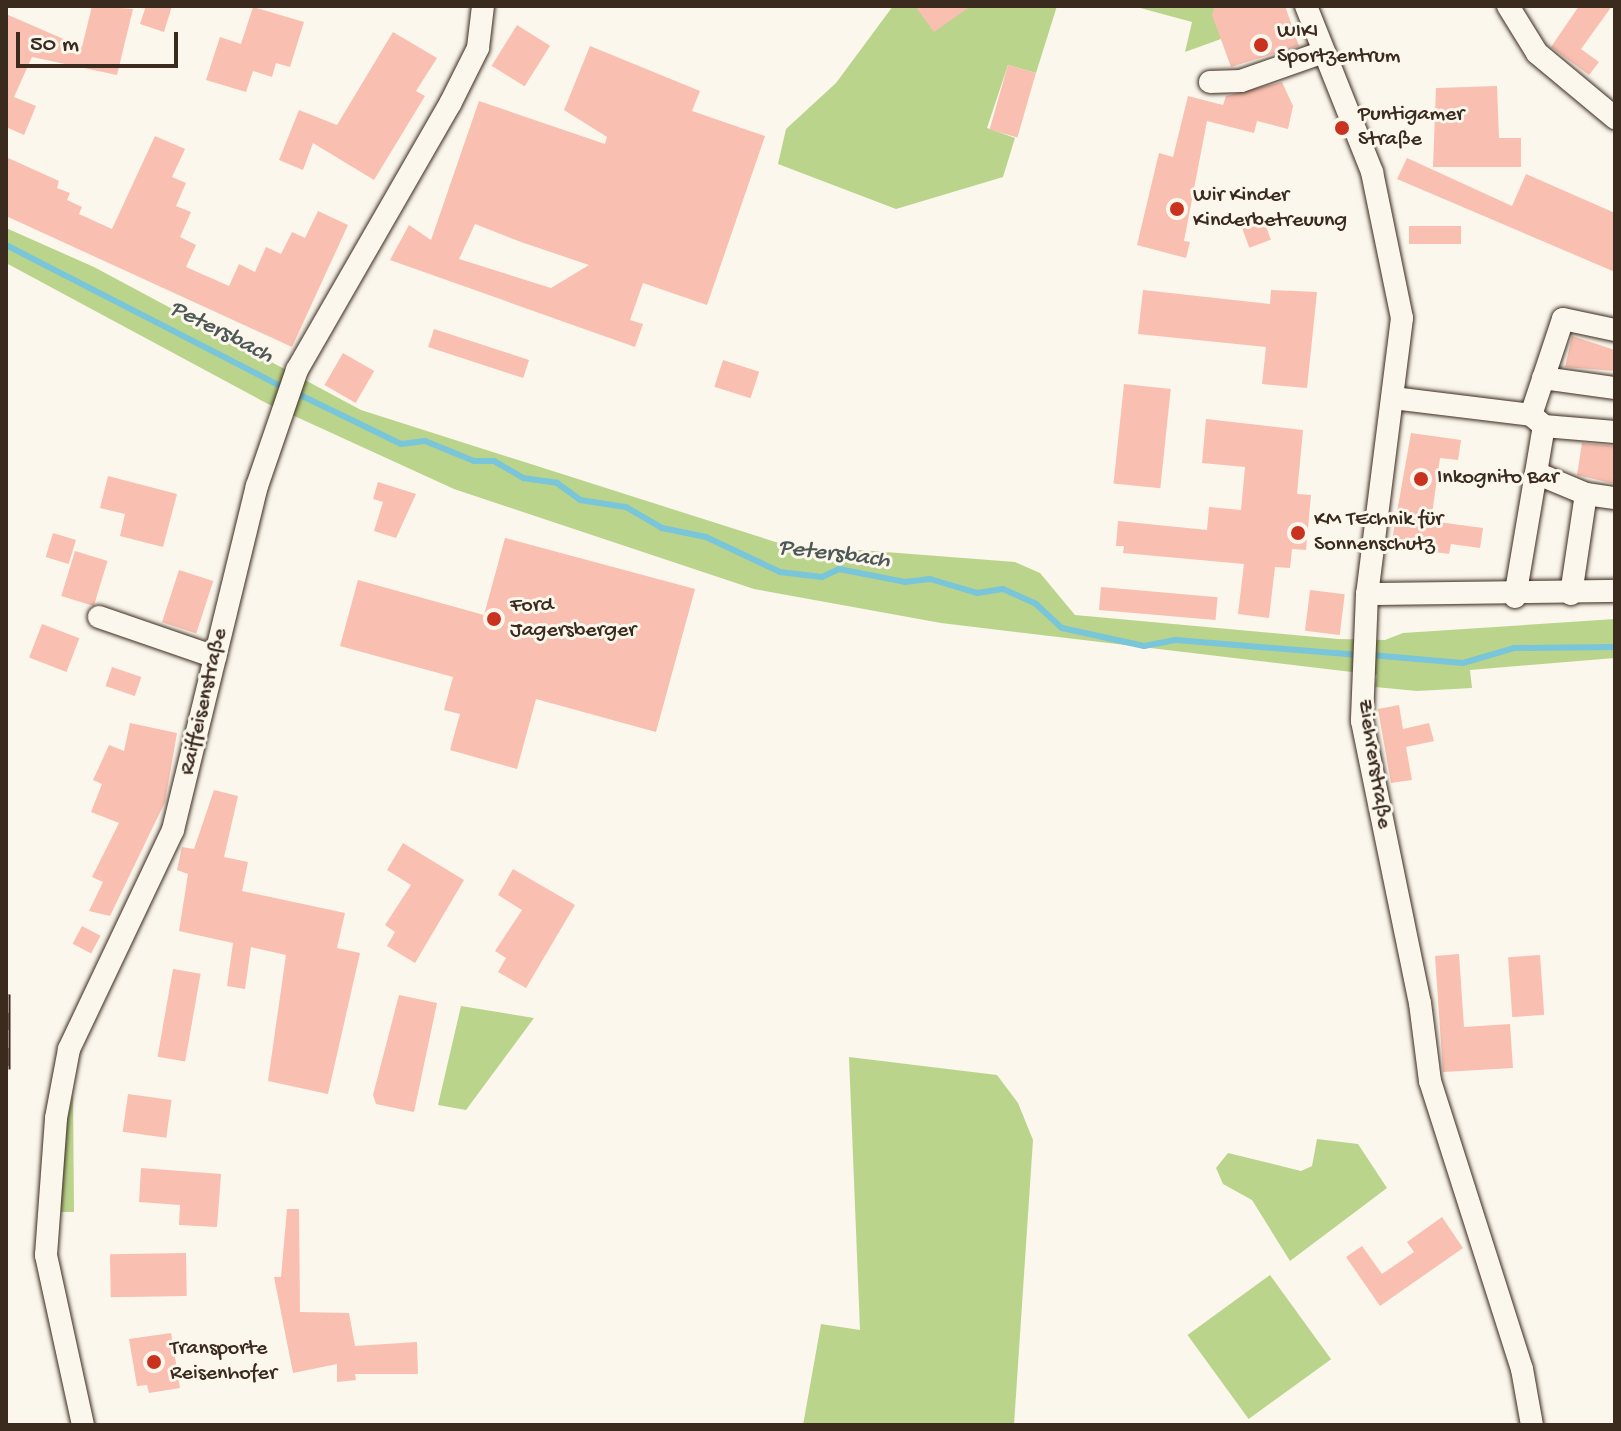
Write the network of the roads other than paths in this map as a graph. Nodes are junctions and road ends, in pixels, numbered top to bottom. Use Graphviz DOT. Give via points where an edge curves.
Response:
graph roads {
  1 [pos="483,6"];
  2 [pos="1306,6"];
  3 [pos="1508,6"];
  4 [pos="1324,52"];
  5 [pos="1210,82"];
  6 [pos="1615,118"];
  7 [pos="1615,330"];
  8 [pos="1543,378"];
  9 [pos="1615,388"];
  10 [pos="1393,398"];
  11 [pos="1538,420"];
  12 [pos="1615,432"];
  13 [pos="1536,473"];
  14 [pos="1586,494"];
  15 [pos="1615,498"];
  16 [pos="1615,591"];
  17 [pos="1367,594"];
  18 [pos="1571,594"];
  19 [pos="1515,597"];
  20 [pos="99,617"];
  21 [pos="215,657"];
  22 [pos="83,1425"];
  23 [pos="1532,1425"];
  1 -- 21 [label="street, Raiffeisenstraße" via="478,48 450,104 297,370"];
  2 -- 4 [label="street, Ziehrerstraße"];
  3 -- 6 [label="street" via="1537,53"];
  4 -- 5 [label="street" via="1241,81"];
  4 -- 10 [label="street, Ziehrerstraße" via="1372,172 1393,268 1402,318"];
  7 -- 8 [label="street" via="1563,319"];
  8 -- 9 [label="street"];
  8 -- 11 [label="street"];
  10 -- 11 [label="street"];
  10 -- 17 [label="street, Ziehrerstraße"];
  11 -- 12 [label="street"];
  11 -- 13 [label="street"];
  13 -- 14 [label="street"];
  13 -- 19 [label="street"];
  14 -- 15 [label="street"];
  14 -- 18 [label="street"];
  16 -- 18 [label="street"];
  17 -- 19 [label="street"];
  17 -- 23 [label="street, Ziehrerstraße" via="1362,721 1420,1003 1430,1081 1522,1369"];
  18 -- 19 [label="street"];
  20 -- 21 [label="street"];
  21 -- 22 [label="street, Raiffeisenstraße" via="173,830 69,1049 56,1118 46,1255"];
}
